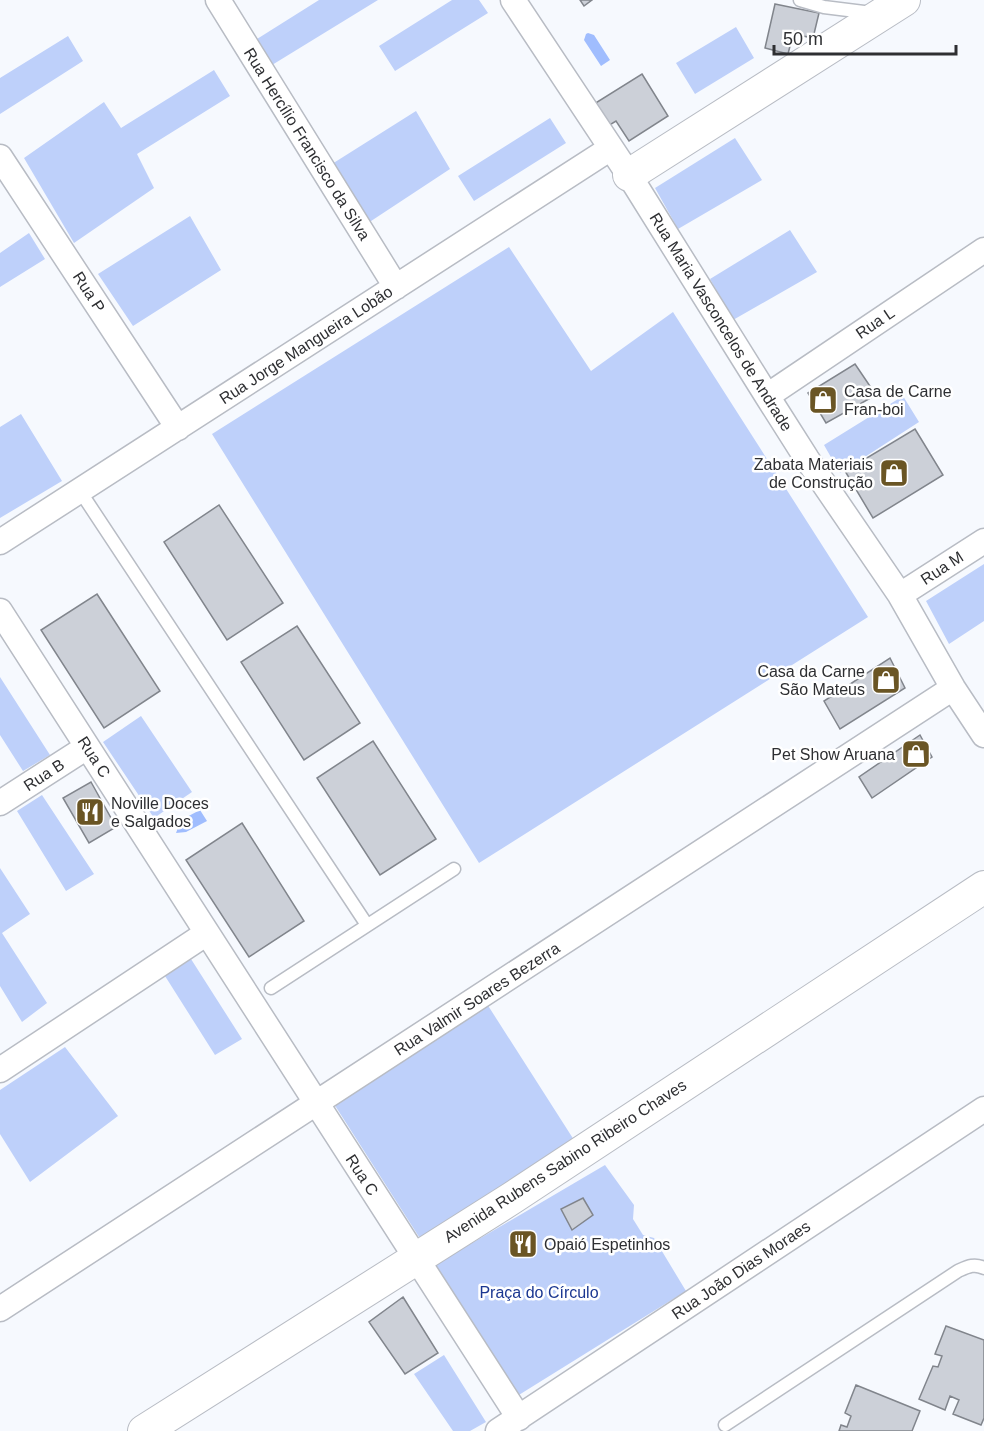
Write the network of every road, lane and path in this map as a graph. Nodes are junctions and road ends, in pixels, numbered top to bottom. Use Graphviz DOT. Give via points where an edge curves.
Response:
graph roads {
  1 [pos="218,0"];
  2 [pos="513,0"];
  3 [pos="800,0"];
  4 [pos="893,7"];
  5 [pos="611,148"];
  6 [pos="0,157"];
  7 [pos="629,176"];
  8 [pos="984,250"];
  9 [pos="396,287"];
  10 [pos="767,396"];
  11 [pos="178,428"];
  12 [pos="80,491"];
  13 [pos="984,541"];
  14 [pos="0,542"];
  15 [pos="900,595"];
  16 [pos="0,611"];
  17 [pos="953,688"];
  18 [pos="984,735"];
  19 [pos="87,747"];
  20 [pos="0,803"];
  21 [pos="454,869"];
  22 [pos="984,887"];
  23 [pos="367,926"];
  24 [pos="207,933"];
  25 [pos="271,988"];
  26 [pos="0,1070"];
  27 [pos="316,1103"];
  28 [pos="984,1109"];
  29 [pos="416,1258"];
  30 [pos="984,1268"];
  31 [pos="0,1309"];
  32 [pos="519,1418"];
  33 [pos="725,1425"];
  34 [pos="144,1431"];
  35 [pos="498,1431"];
  1 -- 9 [label="street, Rua Hercílio Francisco da Silva"];
  2 -- 5 [label="street, Rua Maria Vasconcelos de Andrade"];
  3 -- 4 [label="lane" via="824,7"];
  4 -- 7 [label="street"];
  5 -- 7 [label="street, Rua Maria Vasconcelos de Andrade"];
  5 -- 9 [label="street, Rua Jorge Mangueira Lobão"];
  6 -- 11 [label="street, Rua P"];
  7 -- 10 [label="street, Rua Maria Vasconcelos de Andrade"];
  8 -- 10 [label="street, Rua L"];
  9 -- 11 [label="street, Rua Jorge Mangueira Lobão"];
  10 -- 15 [label="street, Rua Maria Vasconcelos de Andrade"];
  11 -- 12 [label="street, Rua Jorge Mangueira Lobão"];
  12 -- 14 [label="street, Rua Jorge Mangueira Lobão"];
  12 -- 23 [label="lane"];
  13 -- 15 [label="street, Rua M"];
  15 -- 17 [label="street, Rua Maria Vasconcelos de Andrade"];
  16 -- 19 [label="street, Rua C"];
  17 -- 18 [label="street, Rua Maria Vasconcelos de Andrade"];
  17 -- 27 [label="street, Rua Valmir Soares Bezerra"];
  19 -- 20 [label="street, Rua B"];
  19 -- 24 [label="street, Rua C"];
  21 -- 23 [label="lane"];
  22 -- 29 [label="street, Avenida Rubens Sabino Ribeiro Chaves"];
  23 -- 25 [label="lane"];
  24 -- 26 [label="street"];
  24 -- 27 [label="street, Rua C"];
  27 -- 29 [label="street, Rua C"];
  27 -- 31 [label="street, Rua Valmir Soares Bezerra"];
  28 -- 32 [label="street, Rua João Dias Moraes"];
  29 -- 32 [label="street, Rua C"];
  29 -- 34 [label="street, Avenida Rubens Sabino Ribeiro Chaves"];
  30 -- 33 [label="lane" via="968,1266 958,1271"];
  32 -- 35 [label="street, Rua João Dias Moraes"];
}
